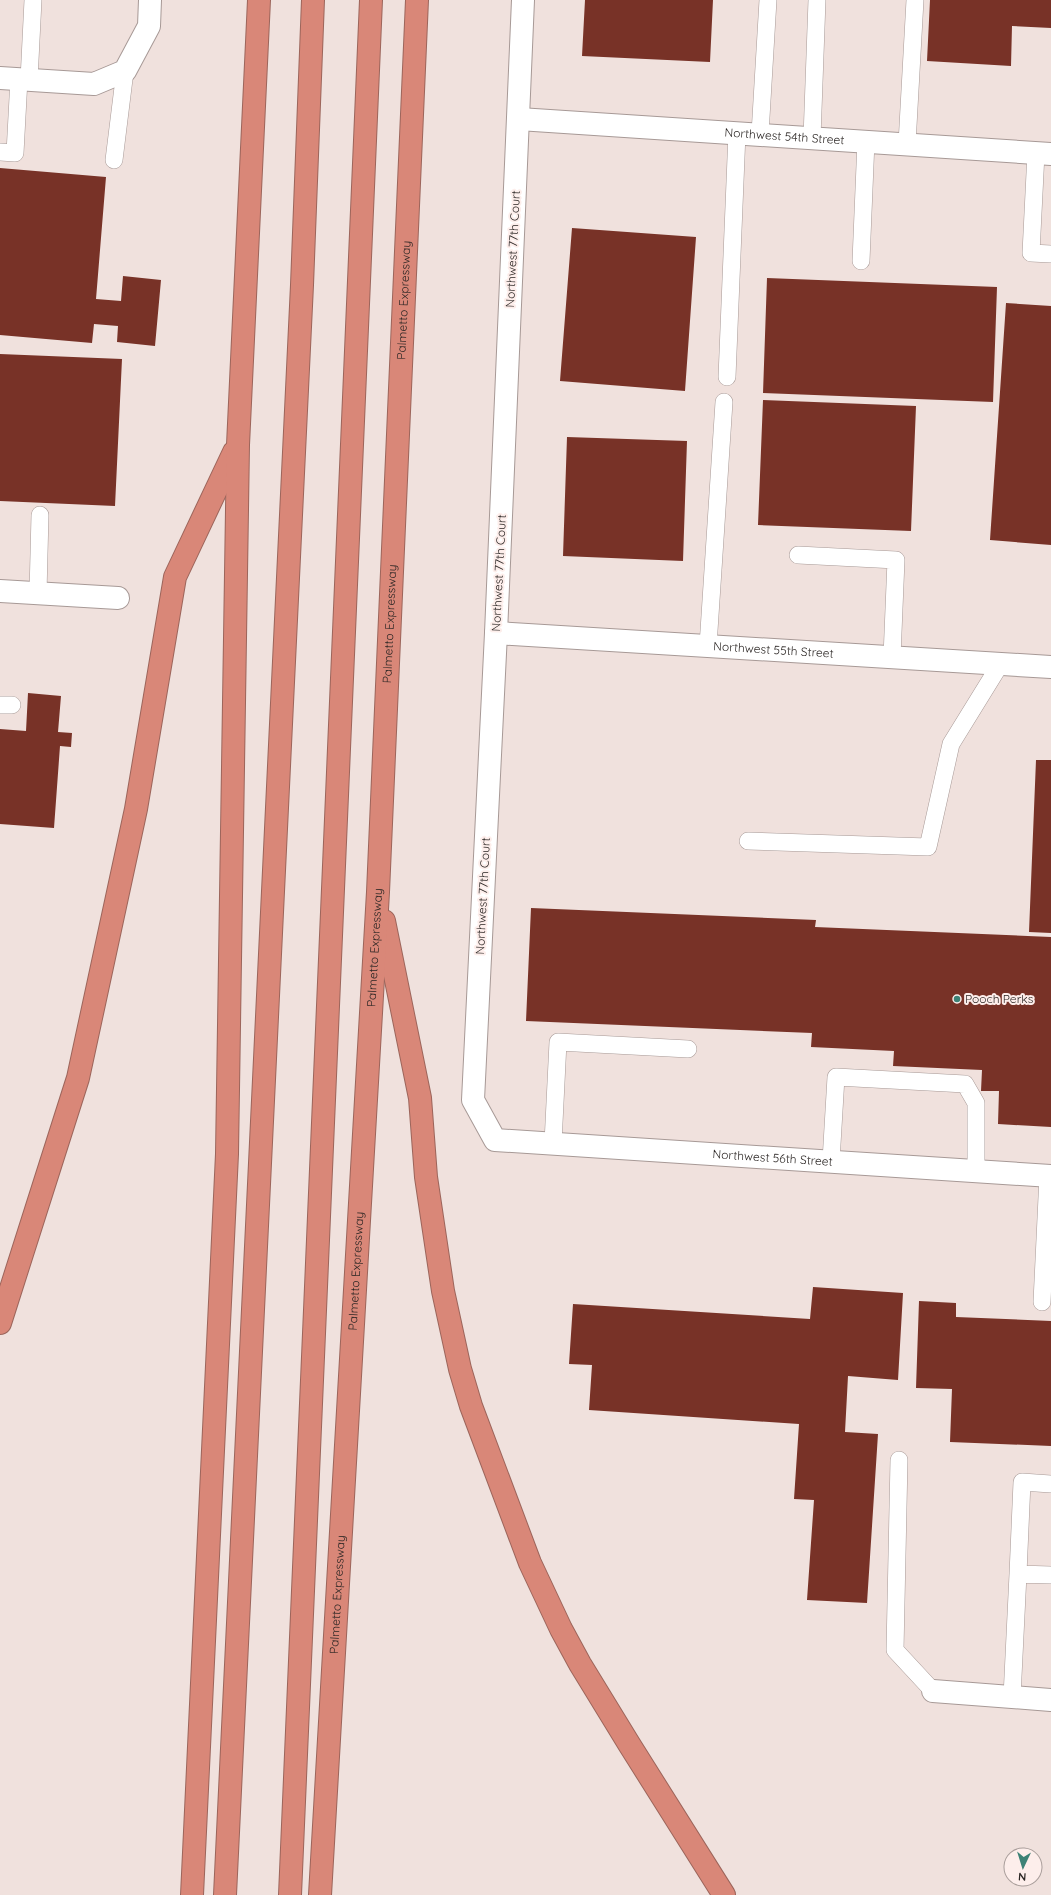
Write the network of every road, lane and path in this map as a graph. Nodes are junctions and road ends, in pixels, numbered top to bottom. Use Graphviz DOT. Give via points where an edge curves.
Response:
graph roads {
  1 [pos="33,0"];
  2 [pos="150,0"];
  3 [pos="259,0"];
  4 [pos="313,0"];
  5 [pos="371,0"];
  6 [pos="417,0"];
  7 [pos="523,0"];
  8 [pos="768,0"];
  9 [pos="817,0"];
  10 [pos="914,0"];
  11 [pos="125,71"];
  12 [pos="16,79"];
  13 [pos="519,119"];
  14 [pos="737,133"];
  15 [pos="760,134"];
  16 [pos="812,138"];
  17 [pos="866,141"];
  18 [pos="907,144"];
  19 [pos="0,152"];
  20 [pos="1043,153"];
  21 [pos="114,160"];
  22 [pos="1051,254"];
  23 [pos="861,261"];
  24 [pos="727,377"];
  25 [pos="724,402"];
  26 [pos="238,445"];
  27 [pos="40,515"];
  28 [pos="798,556"];
  29 [pos="0,591"];
  30 [pos="38,593"];
  31 [pos="118,598"];
  32 [pos="496,633"];
  33 [pos="708,646"];
  34 [pos="892,657"];
  35 [pos="1001,663"];
  36 [pos="1051,667"];
  37 [pos="748,841"];
  38 [pos="378,892"];
  39 [pos="688,1049"];
  40 [pos="495,1140"];
  41 [pos="553,1143"];
  42 [pos="830,1162"];
  43 [pos="976,1171"];
  44 [pos="1050,1176"];
  45 [pos="1042,1302"];
  46 [pos="0,1323"];
  47 [pos="899,1460"];
  48 [pos="1051,1484"];
  49 [pos="1018,1574"];
  50 [pos="1051,1575"];
  51 [pos="934,1691"];
  52 [pos="1012,1697"];
  53 [pos="1051,1700"];
  54 [pos="192,1895"];
  55 [pos="225,1895"];
  56 [pos="290,1895"];
  57 [pos="320,1895"];
  58 [pos="724,1895"];
  1 -- 12 [label="lane"];
  2 -- 11 [label="street" via="148,26"];
  3 -- 26 [label="highway"];
  4 -- 55 [label="highway" via="302,286"];
  5 -- 56 [label="highway"];
  6 -- 38 [label="highway, Palmetto Expressway"];
  7 -- 13 [label="street, Northwest 77th Court"];
  8 -- 15 [label="lane"];
  9 -- 16 [label="lane"];
  10 -- 18 [label="lane"];
  11 -- 12 [label="street" via="94,84"];
  11 -- 21 [label="lane"];
  12 -- 19 [label="lane" via="15,153"];
  13 -- 14 [label="street, Northwest 54th Street"];
  13 -- 32 [label="street, Northwest 77th Court"];
  14 -- 15 [label="street, Northwest 54th Street"];
  14 -- 24 [label="lane"];
  15 -- 16 [label="street, Northwest 54th Street"];
  16 -- 17 [label="street, Northwest 54th Street"];
  17 -- 18 [label="street, Northwest 54th Street"];
  17 -- 23 [label="lane"];
  18 -- 20 [label="street, Northwest 54th Street"];
  20 -- 22 [label="lane" via="1031,253"];
  25 -- 33 [label="lane"];
  26 -- 46 [label="highway" via="175,577 136,809 78,1078"];
  26 -- 54 [label="highway" via="227,1154"];
  27 -- 30 [label="lane"];
  28 -- 34 [label="lane" via="896,560"];
  29 -- 30 [label="street"];
  30 -- 31 [label="street"];
  32 -- 33 [label="street, Northwest 55th Street"];
  32 -- 40 [label="street, Northwest 77th Court" via="473,1100"];
  33 -- 34 [label="street, Northwest 55th Street"];
  34 -- 35 [label="street, Northwest 55th Street"];
  35 -- 36 [label="street, Northwest 55th Street"];
  35 -- 37 [label="lane" via="951,744 928,846"];
  38 -- 57 [label="highway, Palmetto Expressway"];
  38 -- 58 [label="highway" via="420,1098 426,1177 443,1291 471,1406 524,1550 561,1629 612,1718"];
  39 -- 41 [label="lane" via="558,1042"];
  40 -- 41 [label="street, Northwest 56th Street"];
  41 -- 42 [label="street, Northwest 56th Street"];
  42 -- 43 [label="street, Northwest 56th Street"];
  42 -- 43 [label="lane" via="836,1077 965,1084 976,1103"];
  43 -- 44 [label="street, Northwest 56th Street"];
  44 -- 45 [label="lane"];
  47 -- 51 [label="lane" via="895,1650"];
  48 -- 49 [label="lane" via="1022,1482"];
  49 -- 50 [label="lane"];
  49 -- 52 [label="lane"];
  51 -- 52 [label="street"];
  52 -- 53 [label="street"];
}
